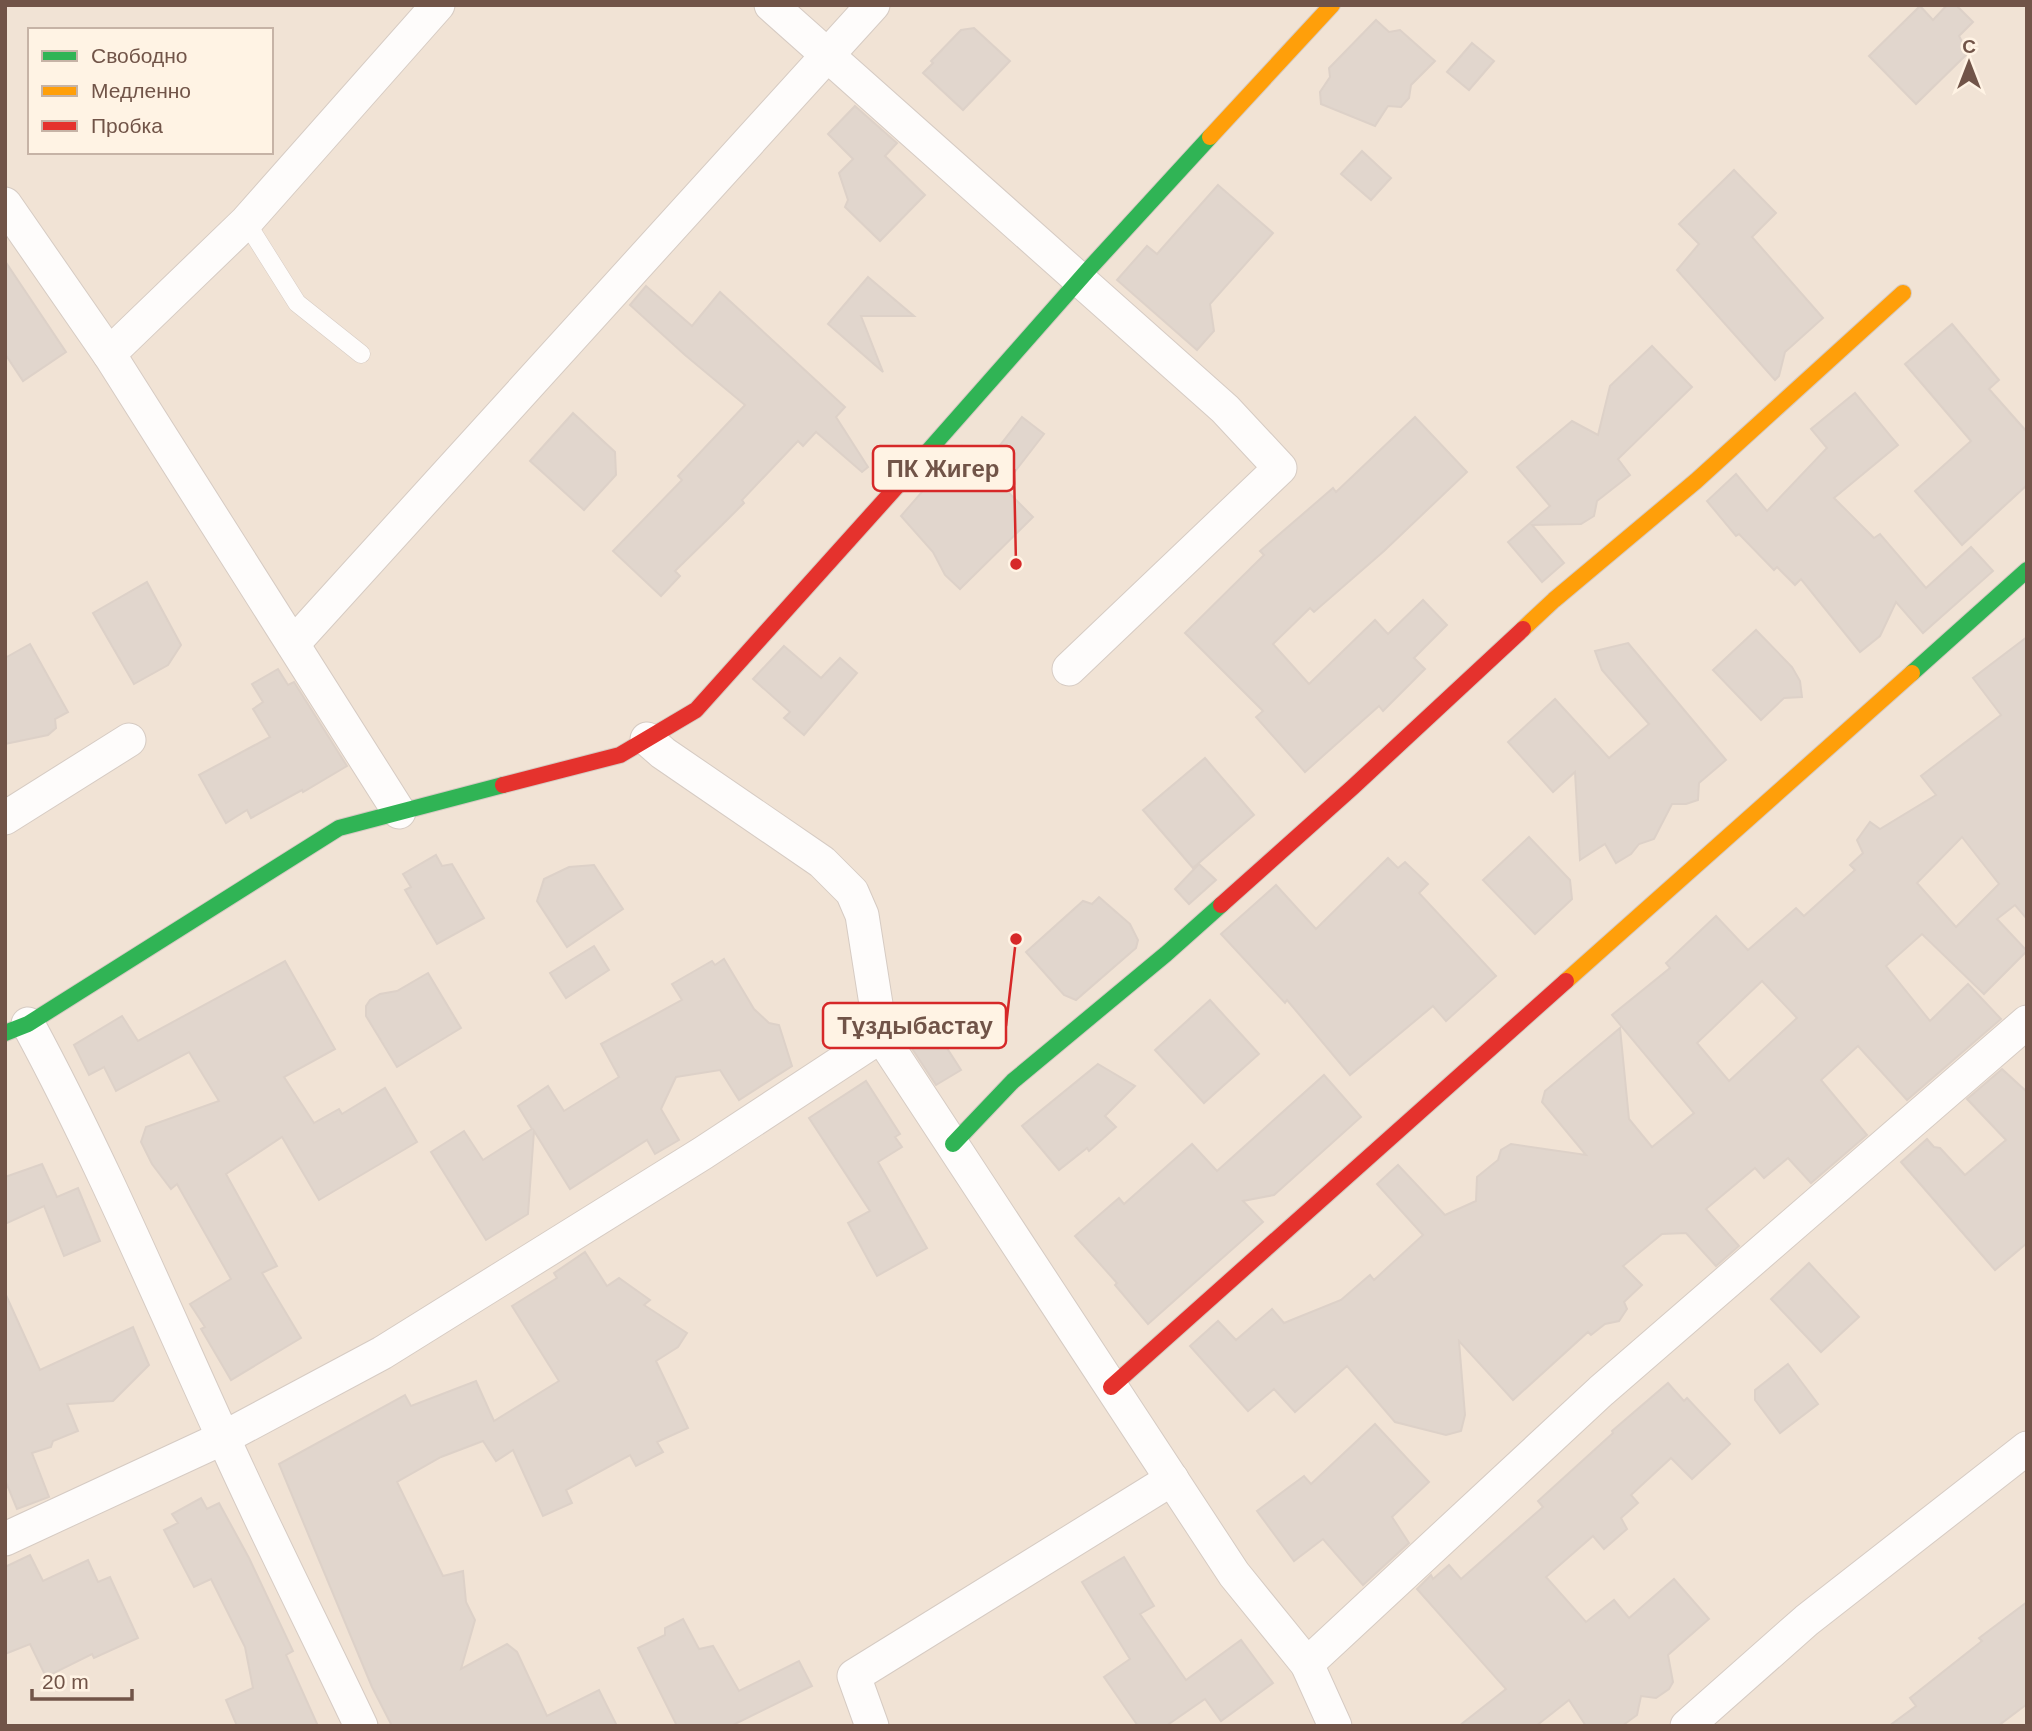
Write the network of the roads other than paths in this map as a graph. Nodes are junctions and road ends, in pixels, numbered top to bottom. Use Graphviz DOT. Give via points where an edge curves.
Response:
graph roads {
  1 [pos="438,5"];
  2 [pos="771,5"];
  3 [pos="873,5"];
  4 [pos="1332,5"];
  5 [pos="828,54"];
  6 [pos="5,204"];
  7 [pos="246,222"];
  8 [pos="1079,281"];
  9 [pos="1903,293"];
  10 [pos="109,354"];
  11 [pos="362,354"];
  12 [pos="2027,570"];
  13 [pos="293,644"];
  14 [pos="1069,669"];
  15 [pos="647,739"];
  16 [pos="129,740"];
  17 [pos="399,811"];
  18 [pos="5,818"];
  19 [pos="2027,1022"];
  20 [pos="17,1028"];
  21 [pos="881,1036"];
  22 [pos="953,1144"];
  23 [pos="1111,1387"];
  24 [pos="223,1438"];
  25 [pos="2027,1448"];
  26 [pos="1172,1479"];
  27 [pos="5,1539"];
  28 [pos="1307,1664"];
  29 [pos="361,1726"];
  30 [pos="872,1726"];
  31 [pos="1335,1726"];
  32 [pos="1687,1726"];
  1 -- 7 [label="street"];
  2 -- 5 [label="street"];
  3 -- 5 [label="street"];
  4 -- 8 [label="street"];
  5 -- 8 [label="street"];
  5 -- 13 [label="street"];
  6 -- 10 [label="street"];
  7 -- 10 [label="street"];
  7 -- 11 [label="lane" via="297,303"];
  8 -- 14 [label="street" via="1225,409 1280,468"];
  8 -- 15 [label="street" via="696,710"];
  9 -- 22 [label="street" via="1696,481 1554,600 1166,954 1013,1081"];
  10 -- 13 [label="street"];
  12 -- 23 [label="street"];
  13 -- 17 [label="street"];
  15 -- 17 [label="street" via="620,755"];
  15 -- 21 [label="street" via="822,862 852,892 862,915"];
  16 -- 18 [label="street"];
  17 -- 20 [label="street" via="339,828"];
  19 -- 28 [label="street" via="1601,1391"];
  20 -- 24 [label="street" via="53,1070"];
  21 -- 22 [label="street"];
  21 -- 24 [label="street" via="382,1353"];
  22 -- 23 [label="street"];
  23 -- 26 [label="street"];
  24 -- 27 [label="street"];
  24 -- 29 [label="street"];
  25 -- 32 [label="street" via="1807,1620"];
  26 -- 28 [label="street" via="1234,1574"];
  26 -- 30 [label="street" via="854,1676"];
  28 -- 31 [label="street"];
}
